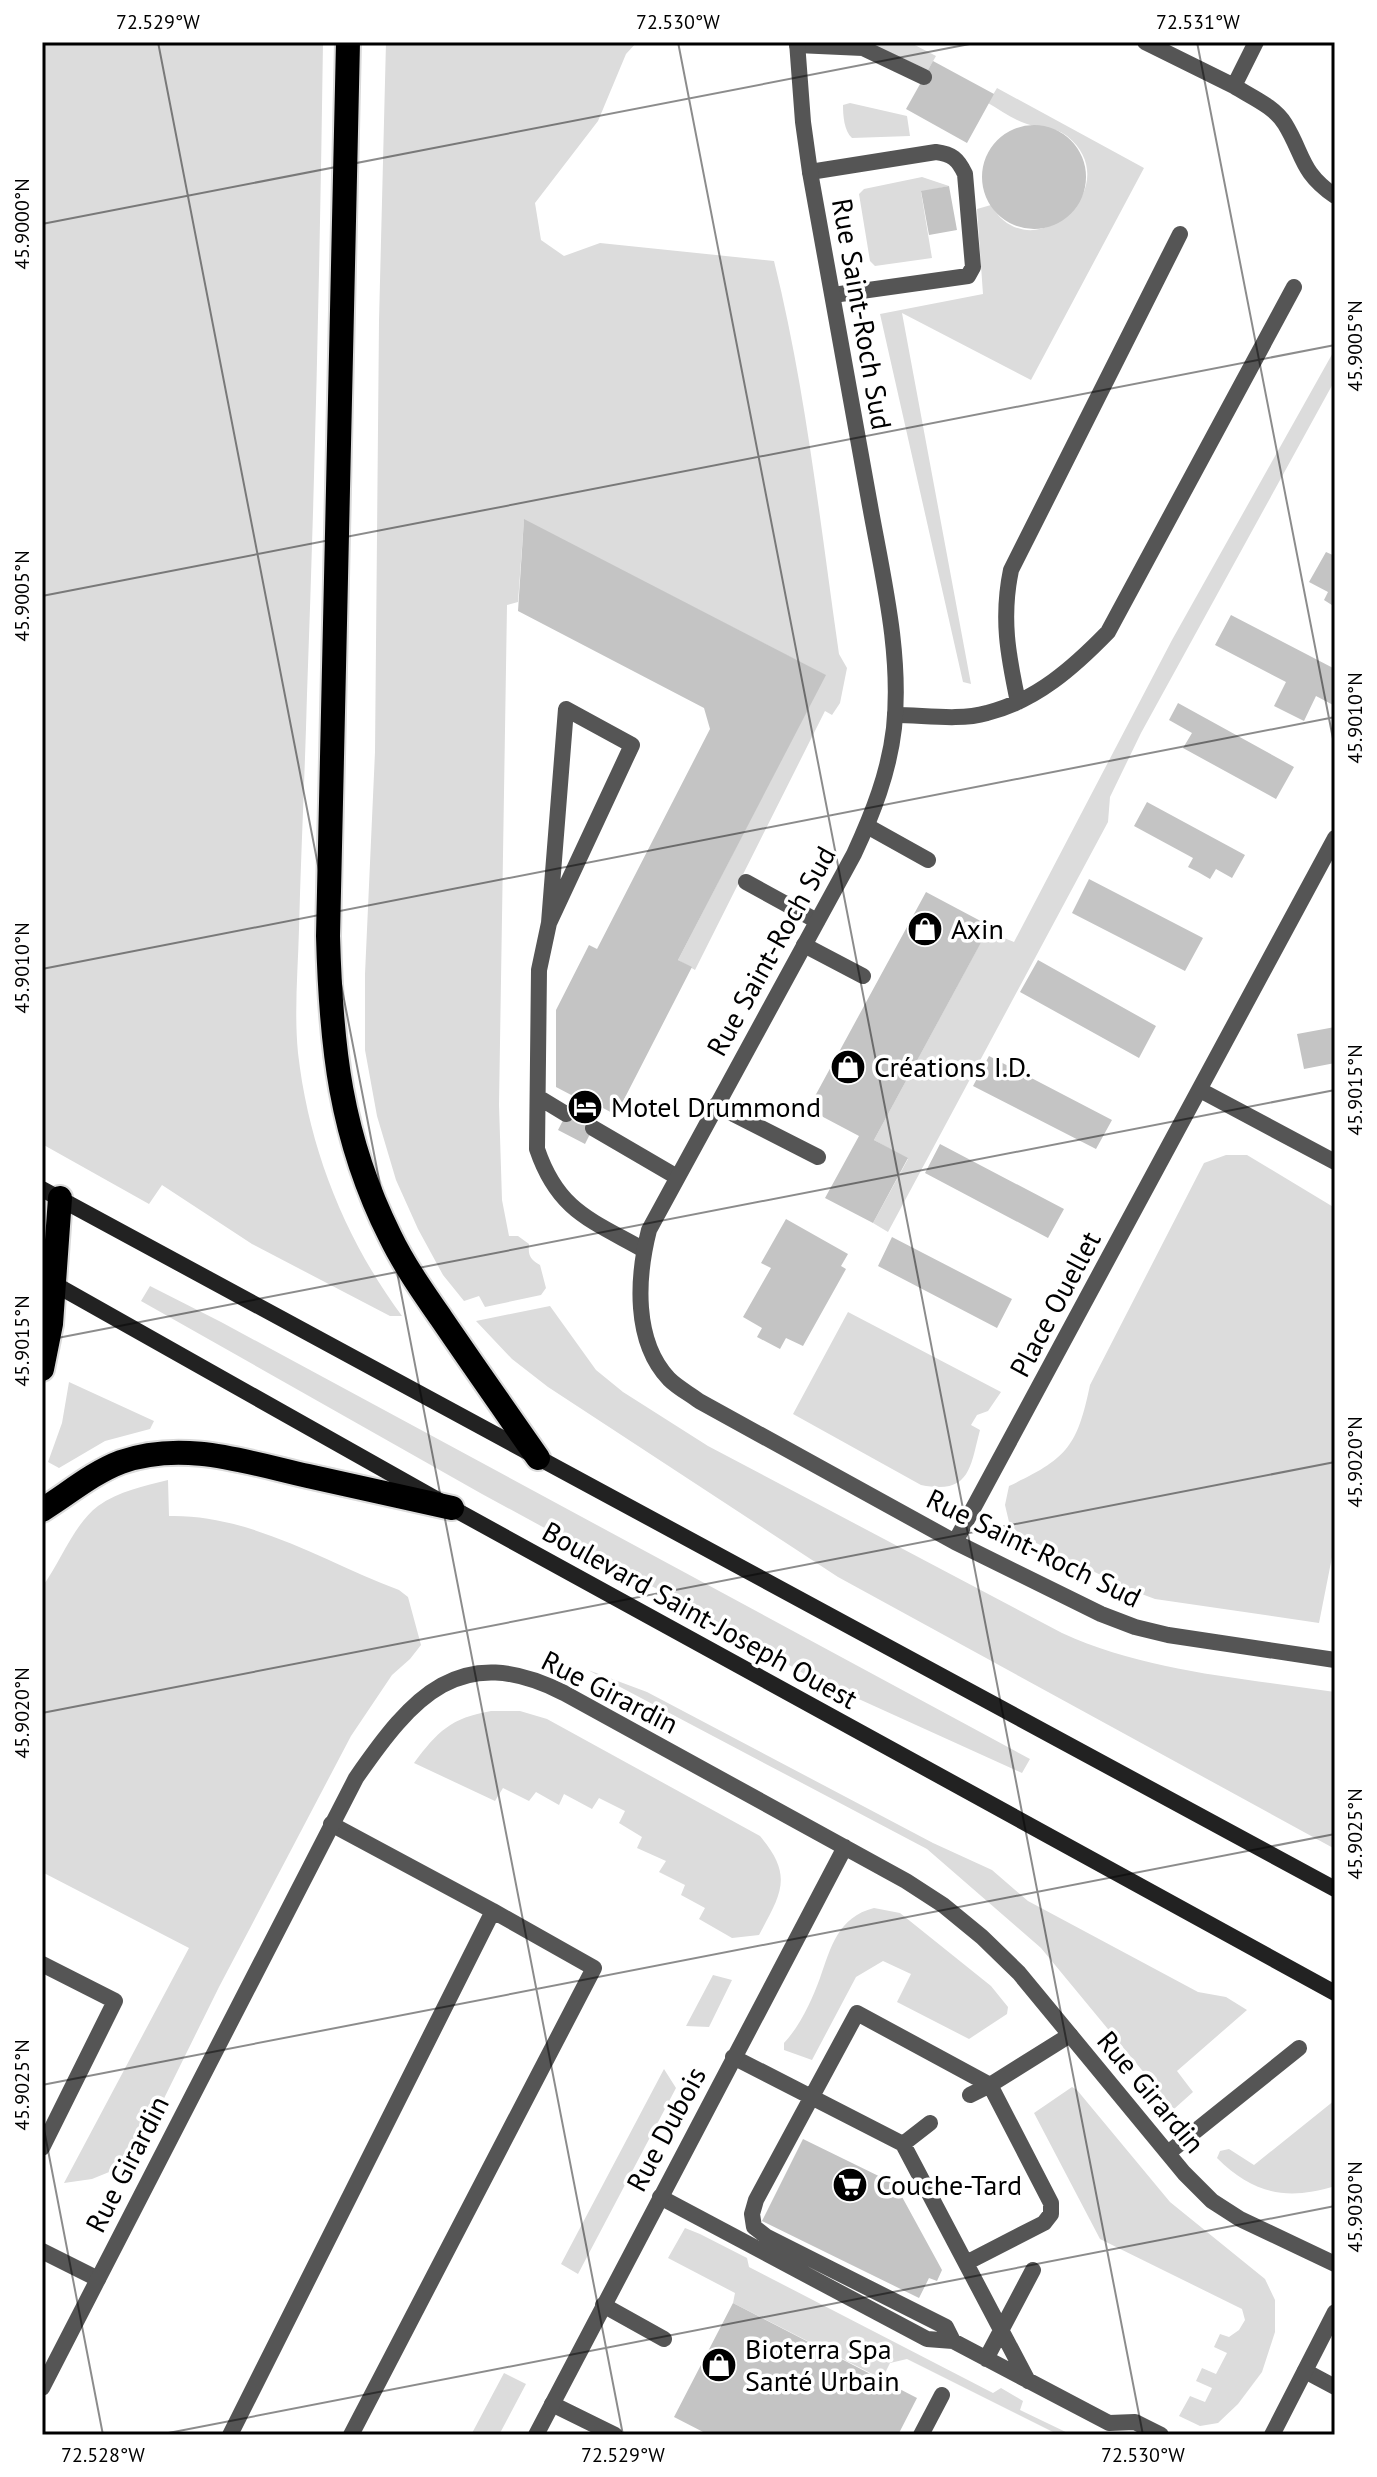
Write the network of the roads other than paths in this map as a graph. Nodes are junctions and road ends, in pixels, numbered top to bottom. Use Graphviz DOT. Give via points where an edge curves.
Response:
graph roads {
  1 [pos="348,42"];
  2 [pos="1145,42"];
  3 [pos="1256,42"];
  4 [pos="797,43"];
  5 [pos="924,77"];
  6 [pos="1234,86"];
  7 [pos="810,172"];
  8 [pos="1335,196"];
  9 [pos="1180,234"];
  10 [pos="1294,287"];
  11 [pos="833,295"];
  12 [pos="1018,702"];
  13 [pos="895,715"];
  14 [pos="867,826"];
  15 [pos="1335,838"];
  16 [pos="928,860"];
  17 [pos="746,882"];
  18 [pos="817,921"];
  19 [pos="549,923"];
  20 [pos="804,945"];
  21 [pos="863,976"];
  22 [pos="1200,1090"];
  23 [pos="538,1097"];
  24 [pos="716,1105"];
  25 [pos="566,1114"];
  26 [pos="593,1128"];
  27 [pos="818,1157"];
  28 [pos="1335,1162"];
  29 [pos="677,1177"];
  30 [pos="51,1194"];
  31 [pos="644,1250"];
  32 [pos="48,1281"];
  33 [pos="42,1369"];
  34 [pos="538,1458"];
  35 [pos="452,1508"];
  36 [pos="42,1510"];
  37 [pos="955,1542"];
  38 [pos="1335,1660"];
  39 [pos="331,1824"];
  40 [pos="845,1847"];
  41 [pos="1335,1889"];
  42 [pos="493,1911"];
  43 [pos="42,1964"];
  44 [pos="1335,1993"];
  45 [pos="1070,2035"];
  46 [pos="1299,2048"];
  47 [pos="733,2057"];
  48 [pos="990,2085"];
  49 [pos="970,2095"];
  50 [pos="811,2097"];
  51 [pos="930,2123"];
  52 [pos="903,2144"];
  53 [pos="43,2146"];
  54 [pos="1168,2153"];
  55 [pos="660,2197"];
  56 [pos="42,2251"];
  57 [pos="966,2263"];
  58 [pos="1335,2264"];
  59 [pos="1033,2270"];
  60 [pos="98,2279"];
  61 [pos="603,2305"];
  62 [pos="1335,2312"];
  63 [pos="1002,2331"];
  64 [pos="664,2339"];
  65 [pos="953,2341"];
  66 [pos="986,2359"];
  67 [pos="1305,2371"];
  68 [pos="1028,2381"];
  69 [pos="1335,2387"];
  70 [pos="42,2388"];
  71 [pos="942,2395"];
  72 [pos="552,2404"];
  73 [pos="230,2435"];
  74 [pos="351,2435"];
  75 [pos="536,2435"];
  76 [pos="615,2435"];
  77 [pos="921,2435"];
  78 [pos="1161,2435"];
  79 [pos="1272,2435"];
  1 -- 34 [label="highway" via="328,920 333,1045 353,1143 391,1238"];
  2 -- 6 [label="street"];
  3 -- 6 [label="street"];
  4 -- 5 [label="street" via="863,48"];
  4 -- 7 [label="street, Rue Saint-Roch Sud"];
  6 -- 8 [label="street" via="1274,111 1306,169"];
  7 -- 11 [label="street, Rue Saint-Roch Sud"];
  7 -- 11 [label="street" via="936,152 959,161 965,174 973,267 968,276"];
  9 -- 12 [label="street" via="1011,570 1004,620"];
  10 -- 12 [label="street" via="1108,632 1055,681"];
  11 -- 13 [label="street, Rue Saint-Roch Sud" via="887,600"];
  12 -- 13 [label="street" via="986,714"];
  13 -- 14 [label="street, Rue Saint-Roch Sud" via="887,770"];
  14 -- 16 [label="street"];
  14 -- 18 [label="street, Rue Saint-Roch Sud"];
  15 -- 22 [label="street, Place Ouellet"];
  17 -- 18 [label="street"];
  18 -- 20 [label="street, Rue Saint-Roch Sud"];
  19 -- 19 [label="street" via="632,745 566,709 552,877"];
  19 -- 23 [label="street" via="539,970"];
  20 -- 21 [label="street"];
  20 -- 24 [label="street, Rue Saint-Roch Sud"];
  22 -- 28 [label="street"];
  22 -- 37 [label="street, Place Ouellet"];
  23 -- 25 [label="street"];
  23 -- 31 [label="street" via="537,1149 557,1192 583,1216"];
  24 -- 27 [label="street"];
  24 -- 29 [label="street, Rue Saint-Roch Sud"];
  26 -- 29 [label="street"];
  29 -- 31 [label="street, Rue Saint-Roch Sud"];
  30 -- 32 [label="highway"];
  30 -- 34 [label="main road"];
  31 -- 37 [label="street, Rue Saint-Roch Sud" via="643,1322 650,1351 669,1379 740,1425"];
  32 -- 33 [label="highway" via="51,1324"];
  32 -- 35 [label="main road, Boulevard Saint-Joseph Ouest"];
  34 -- 41 [label="main road"];
  35 -- 36 [label="highway" via="235,1459 180,1452 119,1463"];
  35 -- 44 [label="main road, Boulevard Saint-Joseph Ouest"];
  37 -- 38 [label="street, Rue Saint-Roch Sud" via="1072,1602 1135,1627"];
  39 -- 40 [label="street, Rue Girardin" via="356,1778 419,1699 443,1684 491,1672 539,1680"];
  39 -- 42 [label="street"];
  39 -- 60 [label="street, Rue Girardin"];
  40 -- 45 [label="street, Rue Girardin" via="943,1905 982,1937"];
  40 -- 47 [label="street, Rue Dubois"];
  42 -- 73 [label="street"];
  42 -- 74 [label="street" via="594,1968"];
  43 -- 53 [label="street" via="115,2001"];
  45 -- 48 [label="street"];
  45 -- 54 [label="street, Rue Girardin"];
  46 -- 54 [label="street"];
  47 -- 50 [label="street"];
  47 -- 55 [label="street, Rue Dubois"];
  48 -- 49 [label="street"];
  48 -- 50 [label="street" via="857,2013"];
  48 -- 57 [label="street" via="1051,2203 1051,2214 1044,2223"];
  50 -- 52 [label="street"];
  50 -- 65 [label="street" via="756,2200 754,2227 946,2327"];
  51 -- 52 [label="street"];
  52 -- 57 [label="street"];
  54 -- 58 [label="street, Rue Girardin" via="1212,2201"];
  55 -- 61 [label="street, Rue Dubois"];
  55 -- 65 [label="street" via="927,2339"];
  56 -- 60 [label="street"];
  57 -- 63 [label="street"];
  59 -- 63 [label="street"];
  60 -- 70 [label="street, Rue Girardin"];
  61 -- 64 [label="street"];
  61 -- 72 [label="street, Rue Dubois"];
  62 -- 67 [label="street"];
  63 -- 66 [label="street"];
  63 -- 68 [label="street"];
  65 -- 66 [label="street"];
  66 -- 68 [label="street"];
  67 -- 69 [label="street"];
  67 -- 79 [label="street"];
  68 -- 78 [label="street" via="1109,2423 1135,2422"];
  71 -- 77 [label="street"];
  72 -- 75 [label="street, Rue Dubois"];
  72 -- 76 [label="street"];
}
